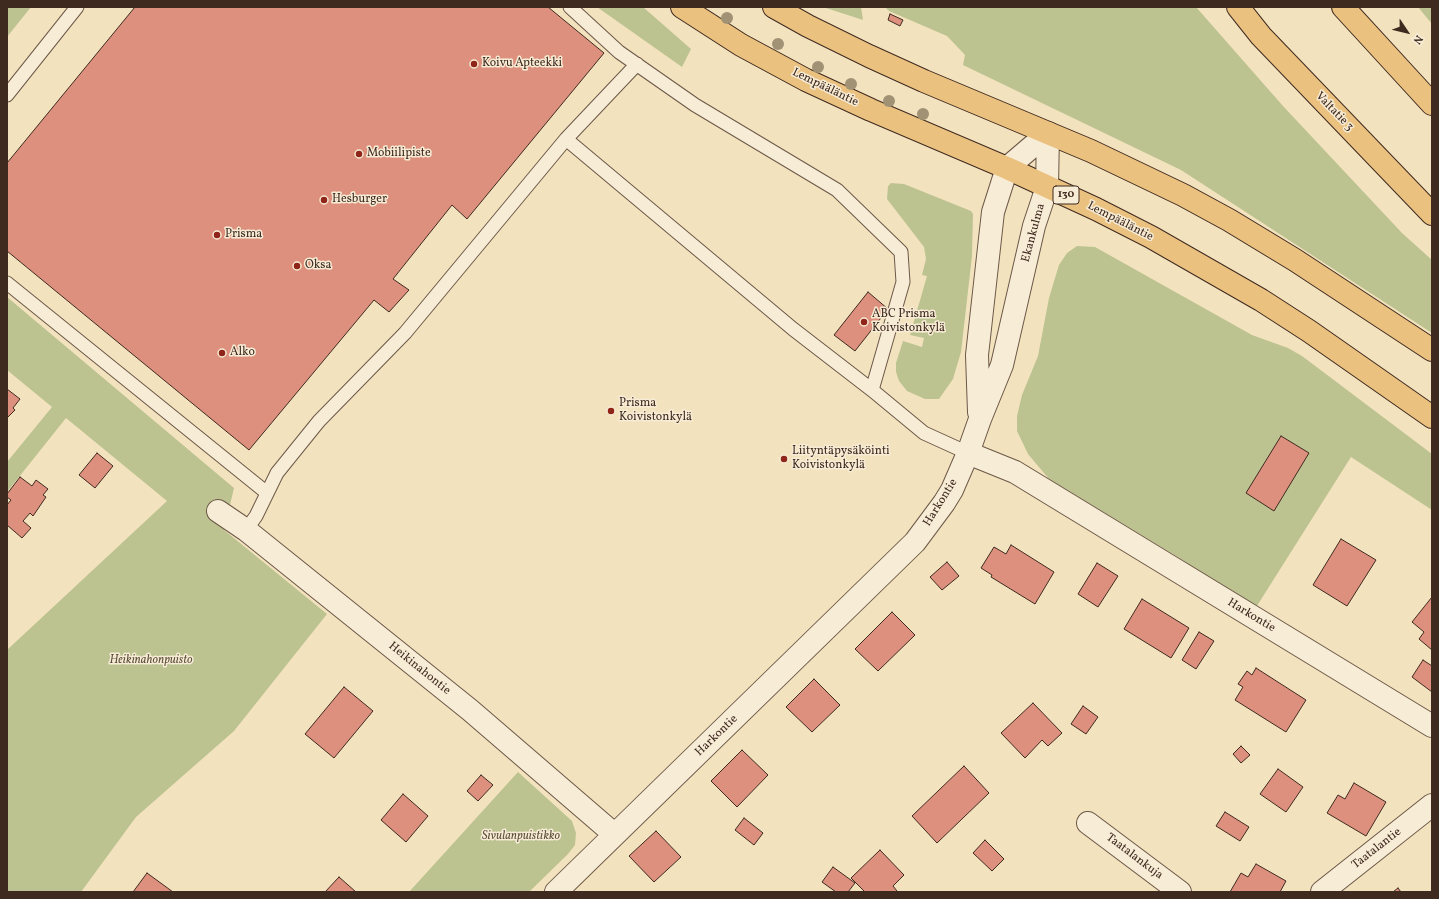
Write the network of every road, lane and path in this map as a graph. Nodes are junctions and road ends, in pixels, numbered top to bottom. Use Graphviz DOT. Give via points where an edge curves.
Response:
graph roads {
  1 [pos="77,7"];
  2 [pos="570,7"];
  3 [pos="682,7"];
  4 [pos="774,7"];
  5 [pos="1238,7"];
  6 [pos="1343,7"];
  7 [pos="637,64"];
  8 [pos="7,96"];
  9 [pos="1432,104"];
  10 [pos="1048,133"];
  11 [pos="566,139"];
  12 [pos="1007,168"];
  13 [pos="1047,187"];
  14 [pos="1432,214"];
  15 [pos="7,283"];
  16 [pos="1432,350"];
  17 [pos="872,390"];
  18 [pos="1432,417"];
  19 [pos="980,419"];
  20 [pos="968,453"];
  21 [pos="267,493"];
  22 [pos="218,511"];
  23 [pos="246,530"];
  24 [pos="1432,726"];
  25 [pos="1432,805"];
  26 [pos="1088,823"];
  27 [pos="614,834"];
  28 [pos="556,892"];
  29 [pos="1180,892"];
  30 [pos="1322,892"];
  1 -- 8 [label="lane"];
  2 -- 7 [label="lane" via="619,52"];
  3 -- 12 [label="main road, Lempääläntie / 130" via="741,45 806,80"];
  4 -- 10 [label="main road" via="876,59"];
  5 -- 14 [label="main road, Valtatie 3" via="1261,36"];
  6 -- 9 [label="main road"];
  7 -- 11 [label="lane"];
  7 -- 17 [label="lane" via="695,105 837,190 901,252 903,282"];
  10 -- 12 [label="street"];
  10 -- 13 [label="street, Ekankulma"];
  10 -- 16 [label="main road" via="1134,171 1229,220"];
  11 -- 17 [label="lane" via="793,329"];
  11 -- 21 [label="lane" via="423,313 319,421 276,473"];
  12 -- 13 [label="main road, Lempääläntie / 130"];
  12 -- 19 [label="street, Ekankulma" via="993,212 977,354"];
  13 -- 18 [label="main road, Lempääläntie / 130" via="1151,237 1261,300 1350,358"];
  13 -- 19 [label="street, Ekankulma" via="1034,226 1002,365"];
  15 -- 21 [label="lane"];
  17 -- 20 [label="lane" via="924,433"];
  19 -- 20 [label="street, Ekankulma"];
  20 -- 24 [label="street, Harkontie" via="1015,472"];
  20 -- 27 [label="street, Harkontie" via="952,490 915,542"];
  21 -- 23 [label="lane"];
  22 -- 23 [label="street, Heikinahontie"];
  23 -- 27 [label="street, Heikinahontie" via="470,710"];
  25 -- 30 [label="street, Taatalantie"];
  26 -- 29 [label="street, Taatalankuja"];
  27 -- 28 [label="street, Harkontie"];
}
